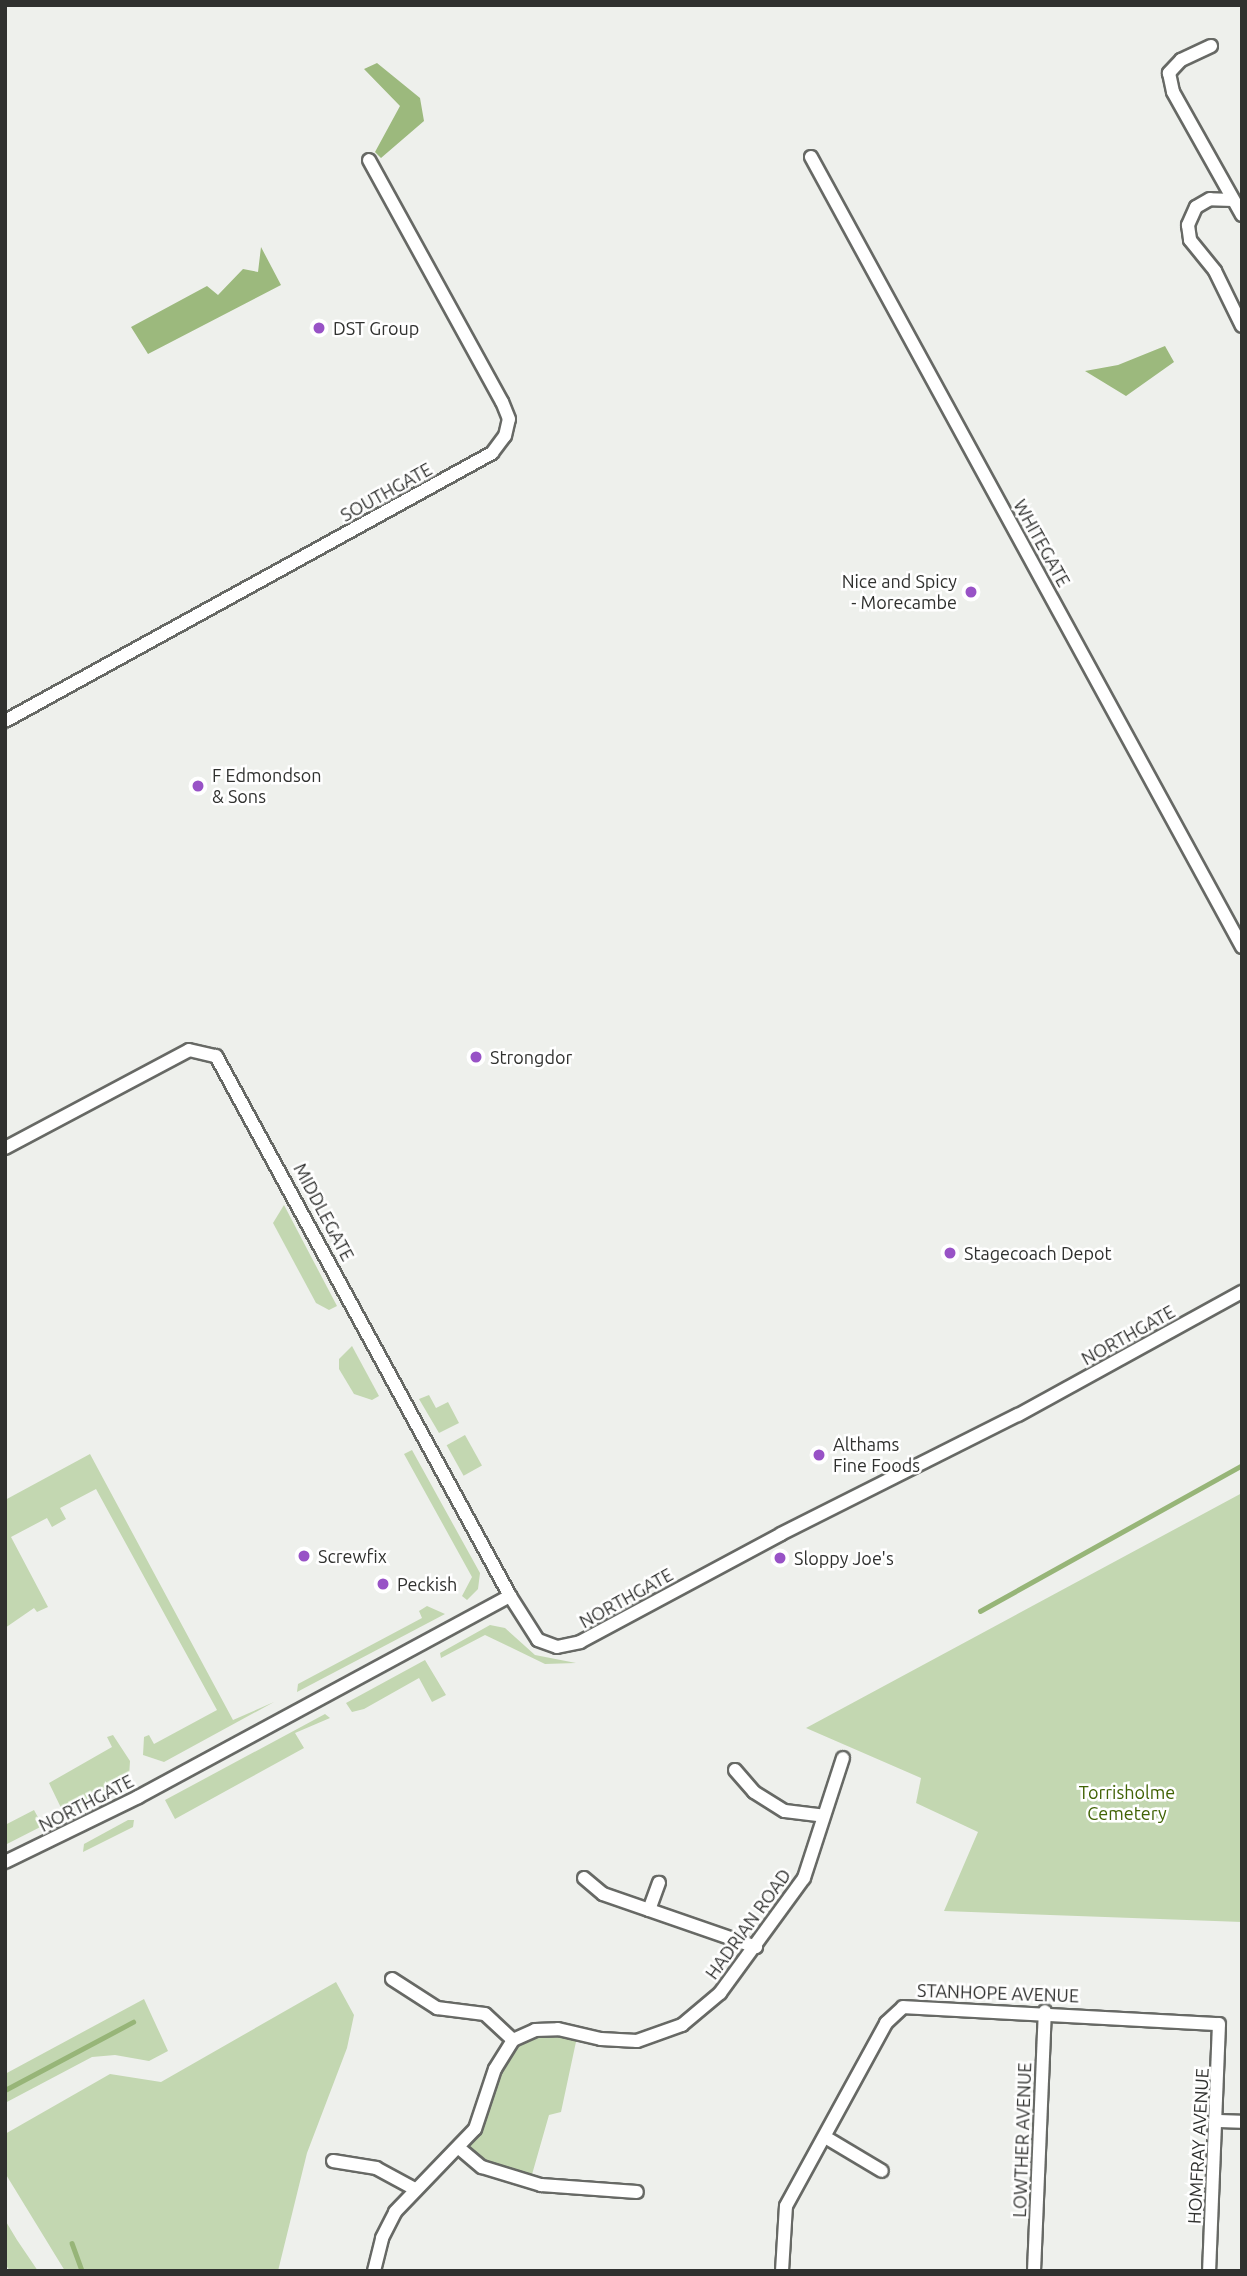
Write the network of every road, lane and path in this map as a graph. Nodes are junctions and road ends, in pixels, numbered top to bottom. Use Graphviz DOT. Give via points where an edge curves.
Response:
graph roads {
  1 [pos="1211,46"];
  2 [pos="811,157"];
  3 [pos="369,160"];
  4 [pos="1233,200"];
  5 [pos="1242,215"];
  6 [pos="1242,326"];
  7 [pos="5,721"];
  8 [pos="1242,947"];
  9 [pos="5,1148"];
  10 [pos="1242,1292"];
  11 [pos="510,1596"];
  12 [pos="843,1758"];
  13 [pos="735,1770"];
  14 [pos="824,1816"];
  15 [pos="5,1862"];
  16 [pos="584,1878"];
  17 [pos="659,1883"];
  18 [pos="649,1910"];
  19 [pos="757,1947"];
  20 [pos="392,1979"];
  21 [pos="1045,2011"];
  22 [pos="1219,2024"];
  23 [pos="513,2039"];
  24 [pos="1218,2121"];
  25 [pos="1242,2122"];
  26 [pos="825,2137"];
  27 [pos="459,2148"];
  28 [pos="333,2161"];
  29 [pos="882,2171"];
  30 [pos="413,2188"];
  31 [pos="636,2192"];
  32 [pos="374,2271"];
  33 [pos="782,2271"];
  34 [pos="1034,2271"];
  35 [pos="1209,2271"];
  1 -- 4 [label="street" via="1181,60 1169,73 1173,92"];
  2 -- 8 [label="street, WHITEGATE"];
  3 -- 7 [label="street, SOUTHGATE" via="502,402 509,419 505,436 492,453"];
  4 -- 5 [label="street"];
  4 -- 6 [label="street" via="1210,199 1196,207 1188,225 1190,240 1215,271"];
  9 -- 11 [label="street, MIDDLEGATE" via="189,1049 216,1056"];
  10 -- 11 [label="street, NORTHGATE" via="1018,1415 580,1642 557,1647 538,1640"];
  11 -- 15 [label="street, NORTHGATE" via="138,1797"];
  12 -- 14 [label="street, HADRIAN ROAD"];
  13 -- 14 [label="street" via="754,1792 785,1811"];
  14 -- 19 [label="street, HADRIAN ROAD" via="804,1878"];
  16 -- 18 [label="street" via="603,1894"];
  17 -- 18 [label="street"];
  18 -- 19 [label="street"];
  19 -- 23 [label="street, HADRIAN ROAD" via="720,1993 682,2025 660,2035 601,2039 558,2029"];
  20 -- 23 [label="street" via="437,2008 485,2014"];
  21 -- 22 [label="street, STANHOPE AVENUE"];
  21 -- 26 [label="street, STANHOPE AVENUE" via="903,2007 886,2023"];
  21 -- 34 [label="street, LOWTHER AVENUE"];
  22 -- 24 [label="street, HOMFRAY AVENUE"];
  23 -- 27 [label="street" via="495,2069 475,2129"];
  24 -- 25 [label="street"];
  24 -- 35 [label="street, HOMFRAY AVENUE"];
  26 -- 29 [label="street"];
  26 -- 33 [label="street, STANHOPE AVENUE" via="786,2206"];
  27 -- 30 [label="street"];
  27 -- 31 [label="street" via="482,2167 541,2185"];
  28 -- 30 [label="street" via="376,2168"];
  30 -- 32 [label="street" via="382,2238"];
}
